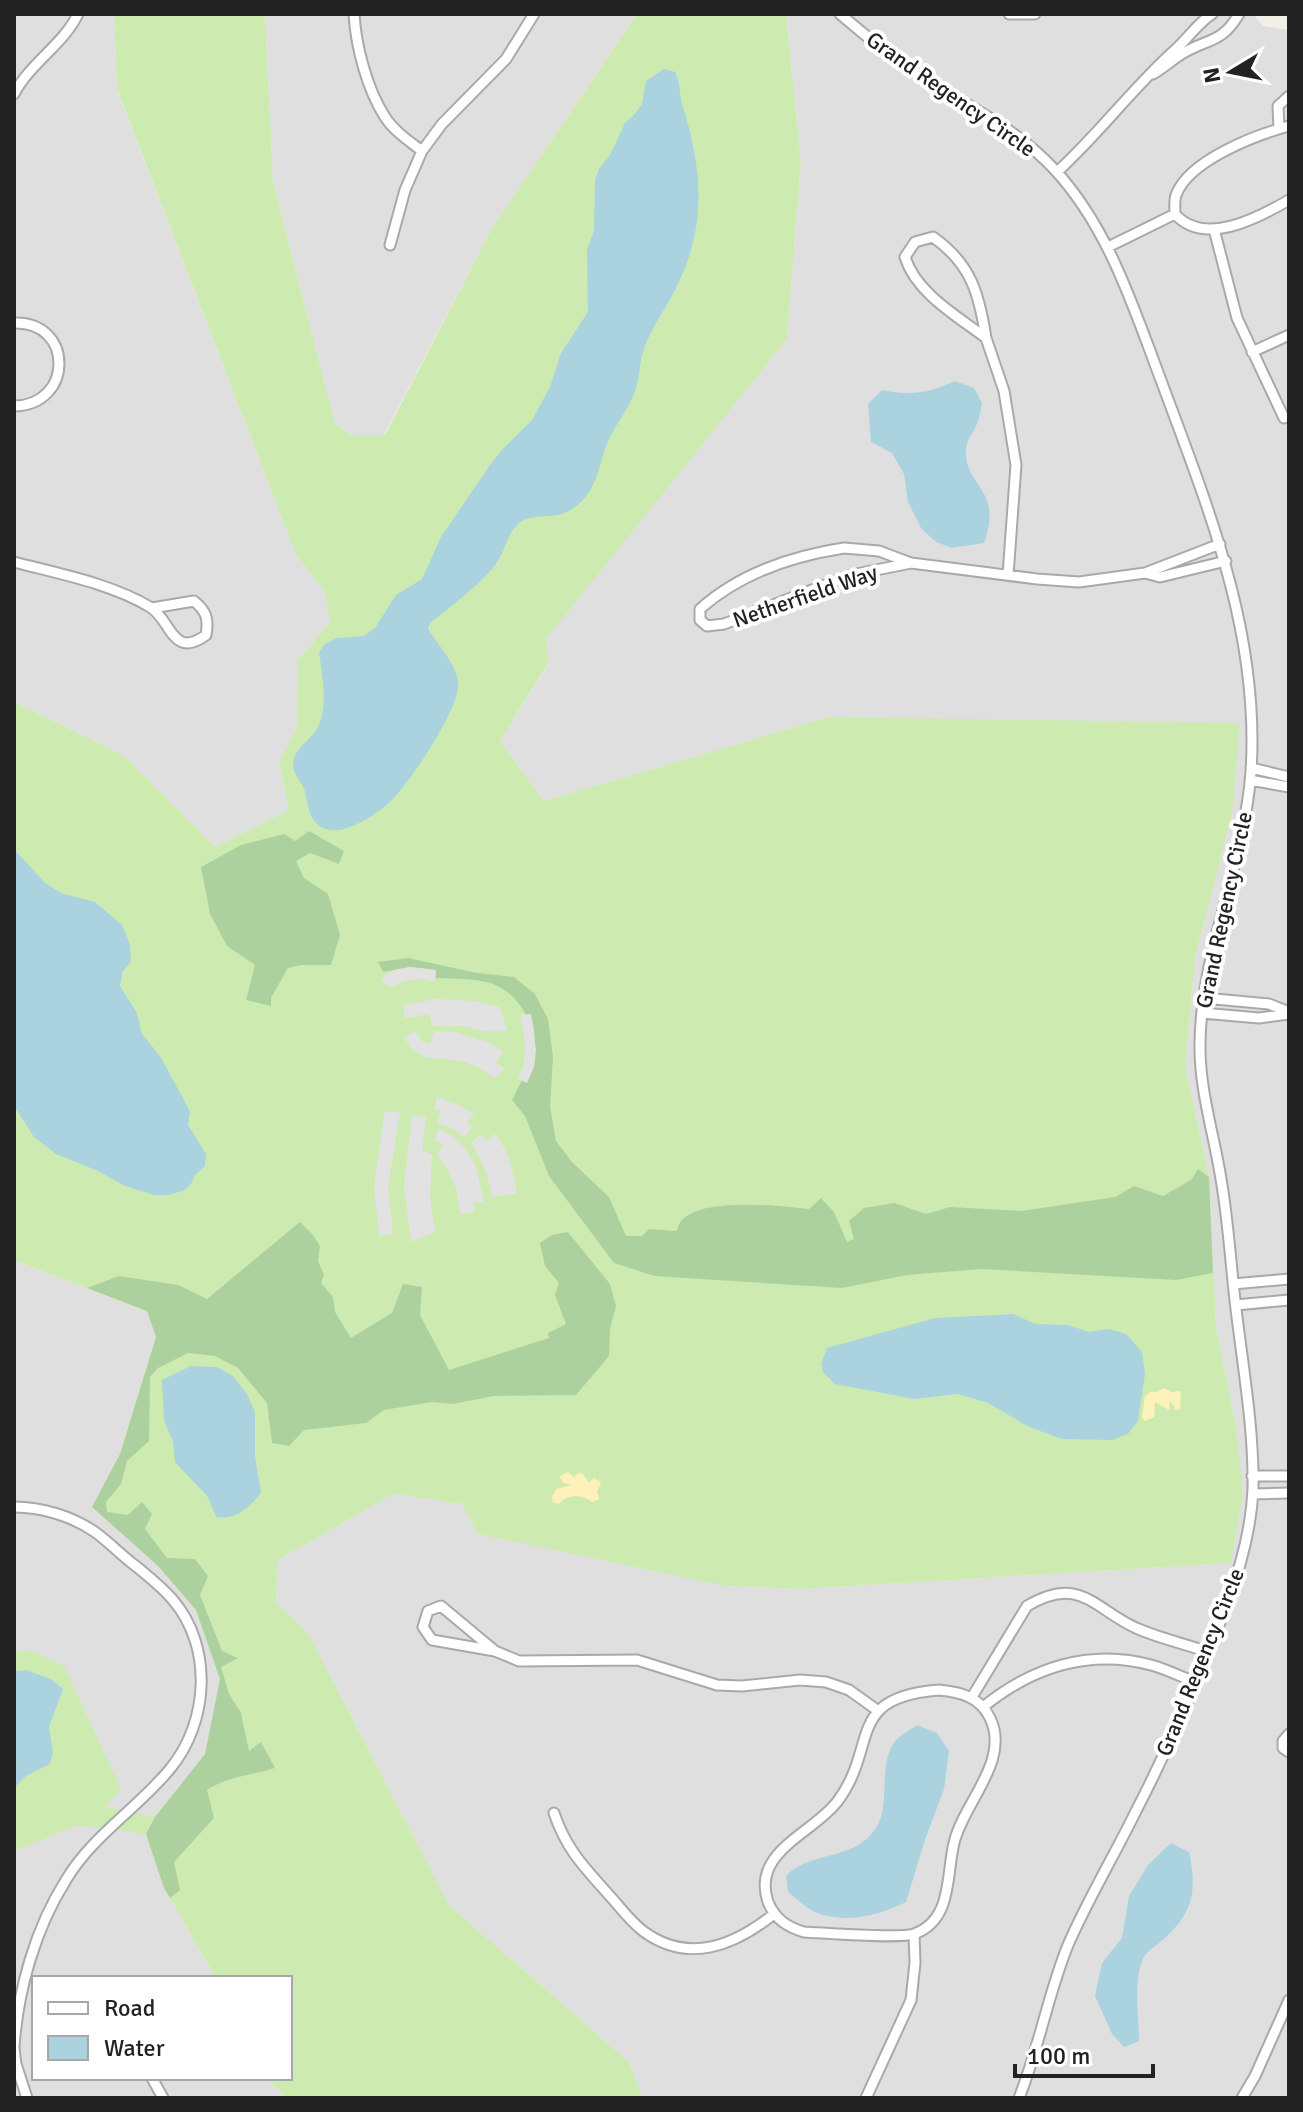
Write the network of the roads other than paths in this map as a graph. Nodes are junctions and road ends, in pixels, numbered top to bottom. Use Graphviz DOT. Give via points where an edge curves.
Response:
graph roads {
  1 [pos="78,14"];
  2 [pos="354,14"];
  3 [pos="534,14"];
  4 [pos="840,14"];
  5 [pos="1009,14"];
  6 [pos="1035,14"];
  7 [pos="1212,14"];
  8 [pos="1239,14"];
  9 [pos="1190,34"];
  10 [pos="1200,46"];
  11 [pos="1150,75"];
  12 [pos="14,94"];
  13 [pos="1289,96"];
  14 [pos="1284,128"];
  15 [pos="422,151"];
  16 [pos="1057,172"];
  17 [pos="1289,200"];
  18 [pos="1175,214"];
  19 [pos="1214,229"];
  20 [pos="390,245"];
  21 [pos="1108,247"];
  22 [pos="14,323"];
  23 [pos="1289,335"];
  24 [pos="986,338"];
  25 [pos="1252,352"];
  26 [pos="14,406"];
  27 [pos="1284,418"];
  28 [pos="1220,544"];
  29 [pos="1226,561"];
  30 [pos="14,562"];
  31 [pos="911,563"];
  32 [pos="1145,573"];
  33 [pos="1008,575"];
  34 [pos="152,608"];
  35 [pos="1251,768"];
  36 [pos="1289,777"];
  37 [pos="1250,780"];
  38 [pos="1289,787"];
  39 [pos="1204,998"];
  40 [pos="1202,1013"];
  41 [pos="1289,1013"];
  42 [pos="1289,1279"];
  43 [pos="1233,1284"];
  44 [pos="1289,1300"];
  45 [pos="1236,1305"];
  46 [pos="1252,1476"];
  47 [pos="1289,1476"];
  48 [pos="1289,1493"];
  49 [pos="1253,1494"];
  50 [pos="14,1507"];
  51 [pos="495,1651"];
  52 [pos="1208,1652"];
  53 [pos="1197,1683"];
  54 [pos="972,1697"];
  55 [pos="983,1707"];
  56 [pos="877,1710"];
  57 [pos="1289,1734"];
  58 [pos="1289,1752"];
  59 [pos="554,1813"];
  60 [pos="774,1914"];
  61 [pos="914,1934"];
  62 [pos="18,1992"];
  63 [pos="1289,2000"];
  64 [pos="14,2048"];
  65 [pos="153,2080"];
  66 [pos="27,2098"];
  67 [pos="163,2098"];
  68 [pos="866,2098"];
  69 [pos="1019,2098"];
  70 [pos="1242,2098"];
  1 -- 12 [label="street"];
  2 -- 15 [label="street" via="363,61 385,117"];
  3 -- 15 [label="street" via="506,59"];
  4 -- 16 [label="street, Grand Regency Circle" via="878,48 997,121"];
  5 -- 6 [label="street"];
  7 -- 9 [label="street"];
  8 -- 10 [label="street" via="1230,29"];
  9 -- 10 [label="street"];
  9 -- 11 [label="street"];
  10 -- 11 [label="street"];
  11 -- 16 [label="street"];
  13 -- 14 [label="street" via="1278,106"];
  14 -- 18 [label="street" via="1225,151 1196,171 1175,197"];
  15 -- 20 [label="street"];
  16 -- 21 [label="street, Grand Regency Circle"];
  17 -- 19 [label="street" via="1251,219"];
  18 -- 19 [label="street" via="1185,225"];
  18 -- 21 [label="street"];
  19 -- 25 [label="street" via="1231,301"];
  21 -- 28 [label="street, Grand Regency Circle"];
  22 -- 26 [label="street" via="35,325 52,336 60,361 47,395"];
  23 -- 25 [label="street"];
  24 -- 24 [label="street" via="979,299 966,269 933,237 915,242 905,257 909,270"];
  24 -- 33 [label="street" via="1004,391 1015,457"];
  25 -- 27 [label="street"];
  28 -- 29 [label="street, Grand Regency Circle"];
  28 -- 32 [label="street, Netherfield Way"];
  29 -- 32 [label="street, Netherfield Way" via="1160,577"];
  29 -- 35 [label="street, Grand Regency Circle" via="1246,651"];
  30 -- 34 [label="street" via="104,587"];
  31 -- 31 [label="street, Netherfield Way" via="825,584 724,624 707,626 700,620 700,609 711,599 792,558 858,548"];
  31 -- 33 [label="street, Netherfield Way"];
  32 -- 33 [label="street, Netherfield Way" via="1079,582"];
  34 -- 34 [label="street" via="176,639 188,643 206,635 209,622 194,601"];
  35 -- 36 [label="street"];
  35 -- 37 [label="street, Grand Regency Circle"];
  37 -- 38 [label="street"];
  37 -- 39 [label="street, Grand Regency Circle" via="1236,866"];
  39 -- 40 [label="street, Grand Regency Circle"];
  39 -- 41 [label="street" via="1269,1004"];
  40 -- 41 [label="street" via="1259,1018"];
  40 -- 43 [label="street, Grand Regency Circle" via="1202,1079 1222,1181"];
  42 -- 43 [label="street"];
  43 -- 45 [label="street, Grand Regency Circle"];
  44 -- 45 [label="street"];
  45 -- 46 [label="street, Grand Regency Circle"];
  46 -- 47 [label="street"];
  46 -- 49 [label="street, Grand Regency Circle"];
  48 -- 49 [label="street"];
  49 -- 52 [label="street, Grand Regency Circle" via="1232,1591"];
  50 -- 62 [label="street" via="55,1514 95,1532 150,1577 174,1601 190,1629 202,1679 195,1726 184,1749 66,1879"];
  51 -- 51 [label="street" via="441,1606 428,1611 423,1627 432,1640"];
  51 -- 56 [label="street" via="519,1661 637,1660 717,1685 814,1680 849,1690"];
  52 -- 53 [label="street, Grand Regency Circle"];
  52 -- 54 [label="street" via="1135,1627 1076,1594 1059,1593 1027,1606"];
  53 -- 55 [label="street" via="1150,1665 1069,1661 1020,1681"];
  53 -- 69 [label="street, Grand Regency Circle" via="1069,1942"];
  54 -- 55 [label="street"];
  54 -- 56 [label="street" via="926,1691"];
  55 -- 61 [label="street" via="996,1736 993,1758 957,1831 945,1901 939,1914"];
  56 -- 60 [label="street" via="842,1795 769,1864 765,1892"];
  57 -- 58 [label="street" via="1283,1741"];
  59 -- 60 [label="street" via="574,1856 632,1921 659,1940 688,1948 717,1946 745,1936"];
  60 -- 61 [label="street" via="804,1932"];
  61 -- 68 [label="street" via="911,2000"];
  62 -- 64 [label="street"];
  63 -- 70 [label="street"];
  64 -- 66 [label="street"];
  65 -- 67 [label="street"];
}
